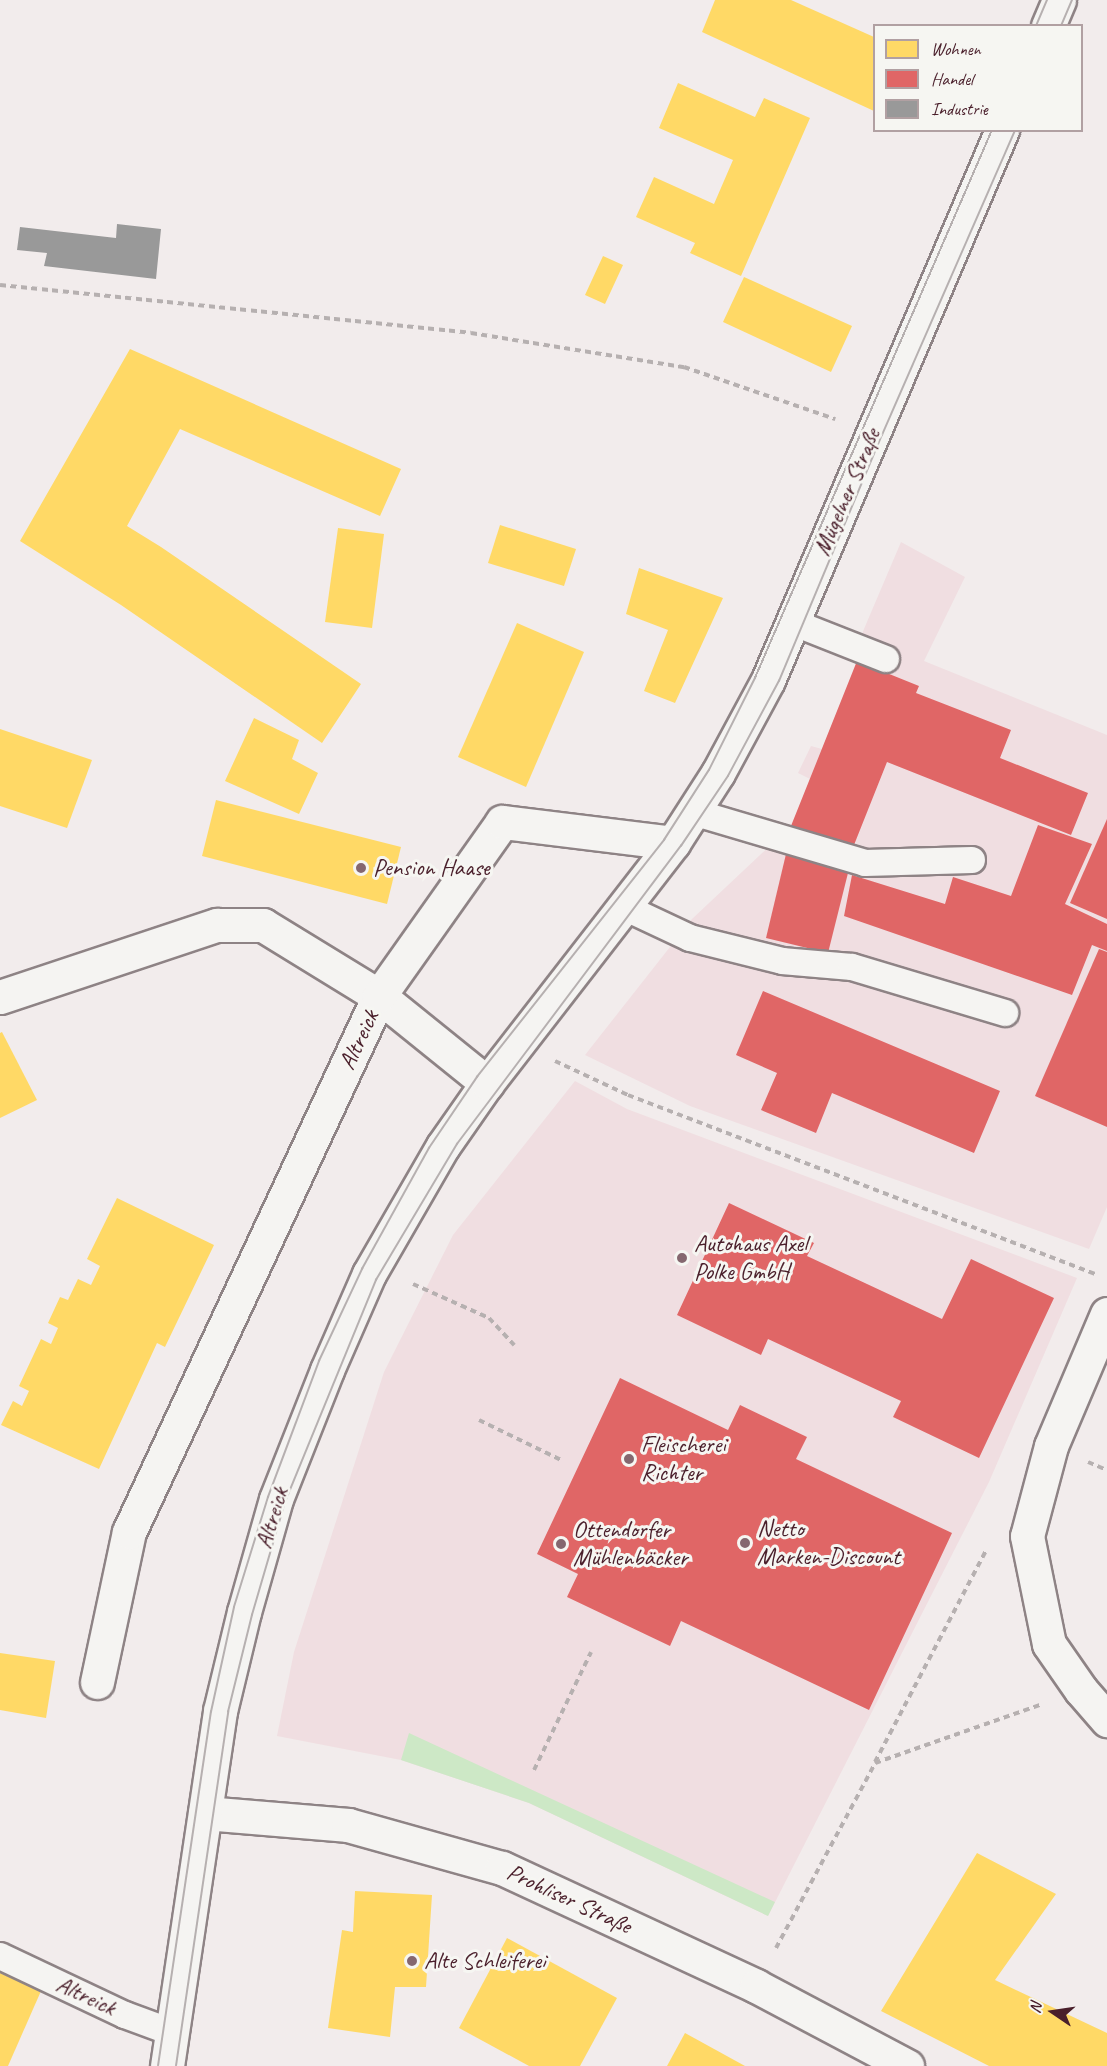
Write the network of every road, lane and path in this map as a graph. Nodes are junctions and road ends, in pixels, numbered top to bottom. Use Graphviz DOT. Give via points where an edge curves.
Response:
graph roads {
  1 [pos="1059,0"];
  2 [pos="1049,24"];
  3 [pos="1001,132"];
  4 [pos="0,285"];
  5 [pos="873,431"];
  6 [pos="792,622"];
  7 [pos="886,659"];
  8 [pos="693,812"];
  9 [pos="673,843"];
  10 [pos="972,860"];
  11 [pos="624,906"];
  12 [pos="379,996"];
  13 [pos="0,997"];
  14 [pos="1005,1013"];
  15 [pos="518,1043"];
  16 [pos="487,1083"];
  17 [pos="374,1267"];
  18 [pos="1099,1275"];
  19 [pos="1107,1314"];
  20 [pos="514,1345"];
  21 [pos="479,1420"];
  22 [pos="561,1460"];
  23 [pos="990,1542"];
  24 [pos="591,1652"];
  25 [pos="97,1682"];
  26 [pos="1081,1690"];
  27 [pos="1107,1720"];
  28 [pos="875,1763"];
  29 [pos="534,1770"];
  30 [pos="205,1813"];
  31 [pos="0,1956"];
  32 [pos="756,1986"];
  33 [pos="174,2033"];
  34 [pos="167,2066"];
  35 [pos="907,2066"];
  1 -- 2 [label="street"];
  3 -- 5 [label="street, Mügelner Straße"];
  4 -- 5 [label="path" via="471,333 684,367"];
  5 -- 6 [label="street, Mügelner Straße"];
  6 -- 7 [label="lane"];
  6 -- 8 [label="street, Mügelner Straße" via="768,680"];
  8 -- 9 [label="street, Mügelner Straße"];
  8 -- 10 [label="lane" via="865,863"];
  9 -- 11 [label="street, Altreick"];
  9 -- 12 [label="street, Altreick" via="502,822"];
  11 -- 14 [label="lane" via="690,938 782,961 852,967"];
  11 -- 15 [label="street, Altreick"];
  12 -- 13 [label="street, Altreick" via="263,924 217,925"];
  12 -- 16 [label="street, Altreick"];
  12 -- 25 [label="street, Altreick" via="129,1532"];
  15 -- 16 [label="street, Altreick"];
  15 -- 18 [label="path" via="628,1095"];
  16 -- 17 [label="street, Altreick" via="443,1146"];
  17 -- 20 [label="path" via="489,1318"];
  17 -- 30 [label="street, Altreick" via="327,1370 276,1499 220,1711"];
  19 -- 26 [label="street" via="1050,1446 1027,1536 1049,1644"];
  21 -- 22 [label="path"];
  23 -- 28 [label="path"];
  24 -- 29 [label="path"];
  26 -- 27 [label="street"];
  26 -- 28 [label="path"];
  28 -- 32 [label="path"];
  30 -- 32 [label="street, Prohliser Straße" via="348,1826 501,1868"];
  30 -- 33 [label="street, Altreick"];
  31 -- 33 [label="lane, Altreick" via="125,2015"];
  32 -- 35 [label="street, Prohliser Straße"];
  33 -- 34 [label="street, Altreick"];
}
